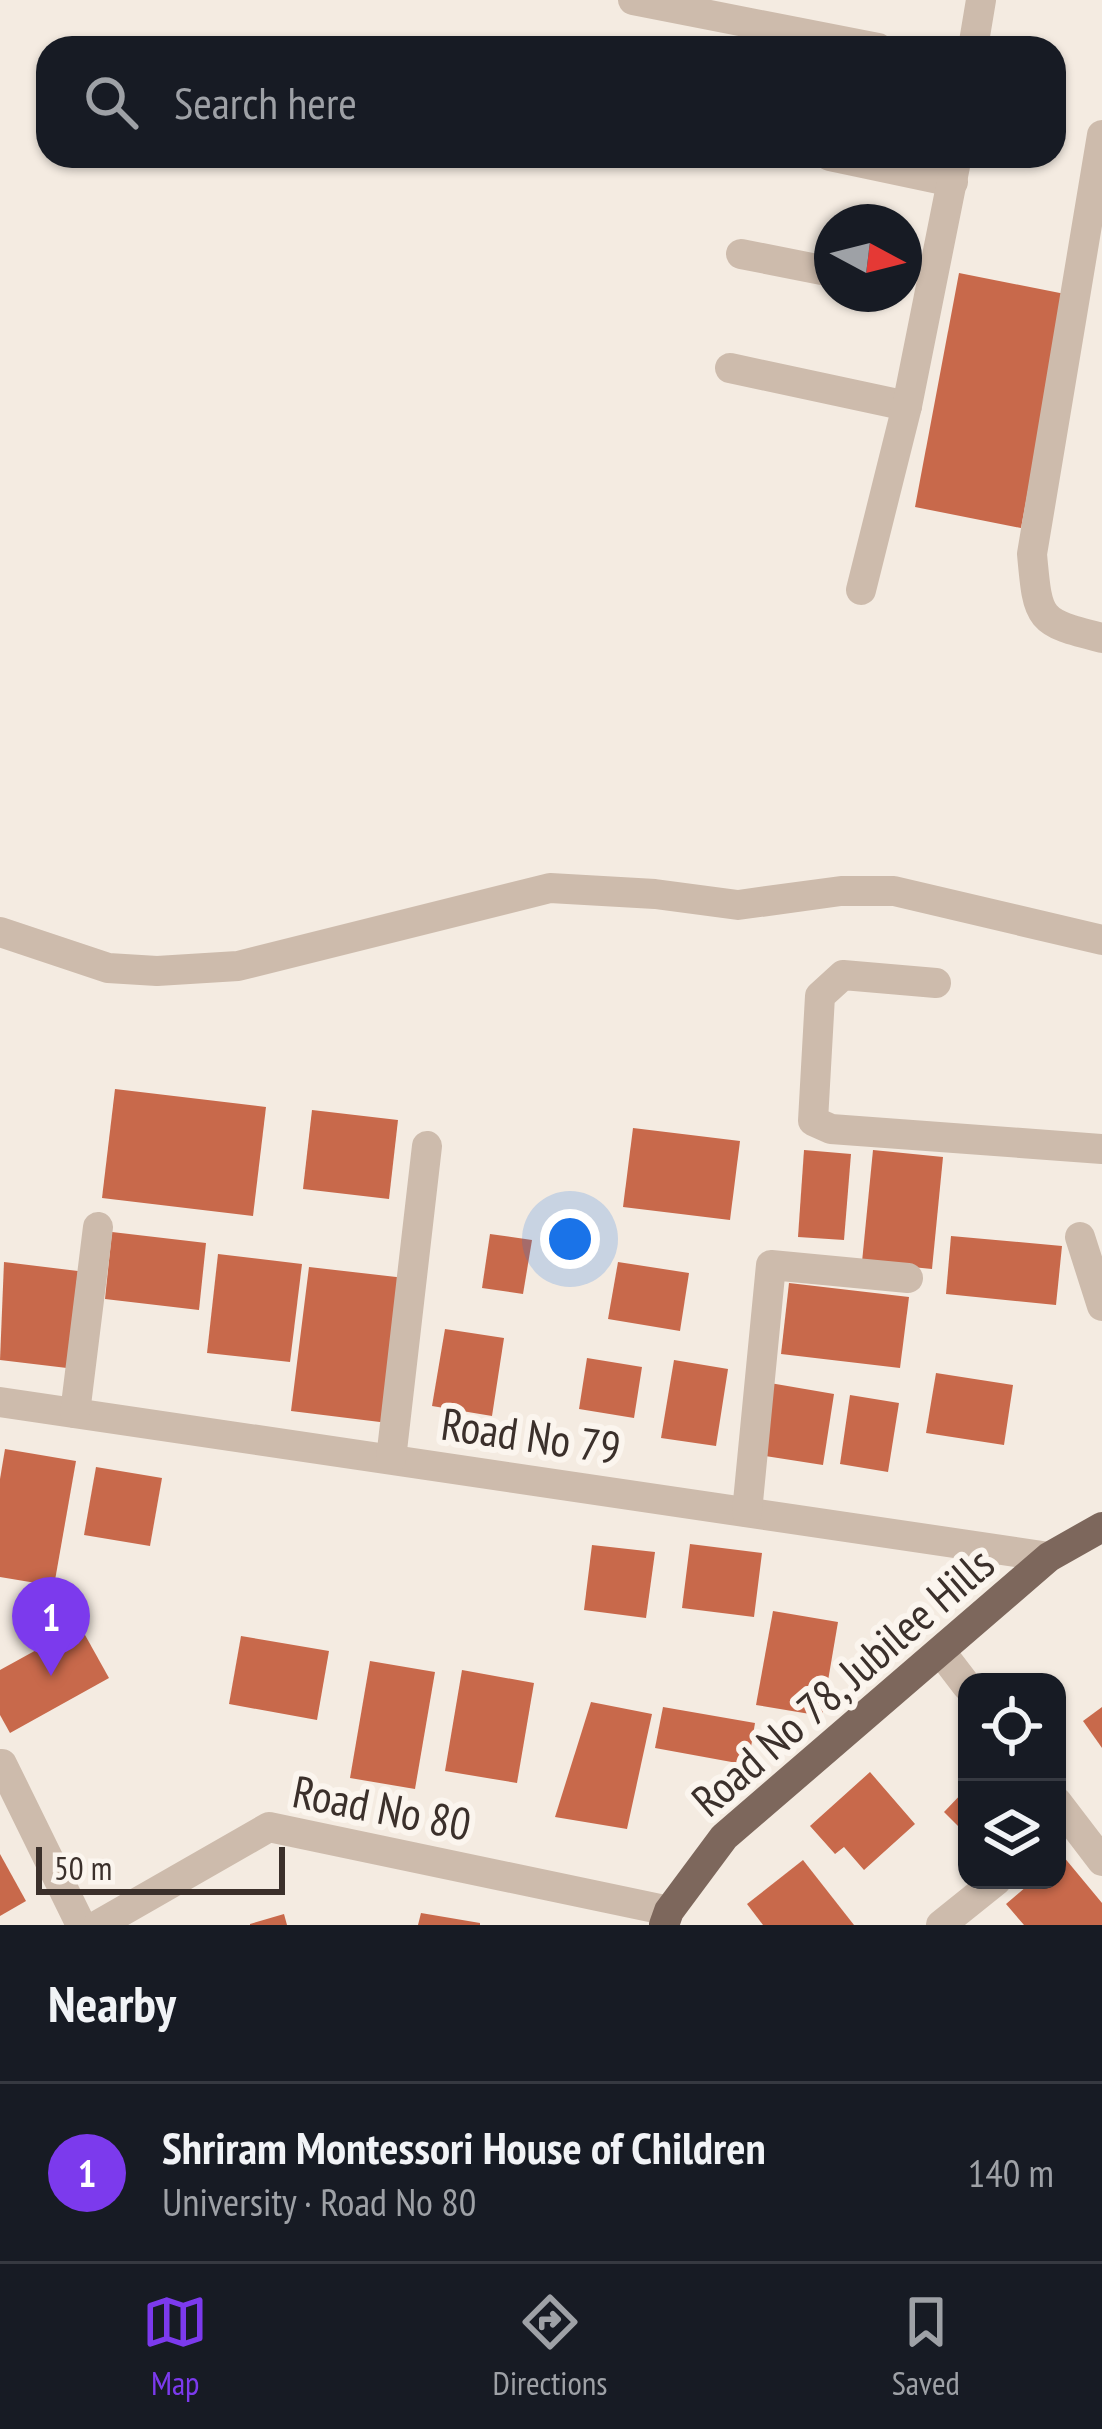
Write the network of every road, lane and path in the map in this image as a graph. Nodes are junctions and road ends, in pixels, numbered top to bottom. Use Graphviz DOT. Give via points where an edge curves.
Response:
graph roads {
  1 [pos="633,0"];
  2 [pos="981,0"];
  3 [pos="817,36"];
  4 [pos="975,36"];
  5 [pos="1102,135"];
  6 [pos="955,169"];
  7 [pos="741,254"];
  8 [pos="814,268"];
  9 [pos="922,277"];
  10 [pos="916,312"];
  11 [pos="730,368"];
  12 [pos="907,406"];
  13 [pos="861,590"];
  14 [pos="1102,638"];
  15 [pos="0,932"];
  16 [pos="1102,940"];
  17 [pos="936,983"];
  18 [pos="427,1146"];
  19 [pos="1102,1149"];
  20 [pos="98,1227"];
  21 [pos="1080,1237"];
  22 [pos="908,1278"];
  23 [pos="1102,1306"];
  24 [pos="0,1402"];
  25 [pos="75,1412"];
  26 [pos="391,1459"];
  27 [pos="747,1512"];
  28 [pos="1102,1527"];
  29 [pos="1049,1557"];
  30 [pos="941,1652"];
  31 [pos="958,1674"];
  32 [pos="2,1764"];
  33 [pos="1066,1822"];
  34 [pos="1102,1861"];
  35 [pos="986,1889"];
  36 [pos="667,1918"];
  37 [pos="81,1925"];
  38 [pos="98,1925"];
  39 [pos="941,1925"];
  1 -- 3 [label="street"];
  2 -- 4 [label="street"];
  5 -- 14 [label="street" via="1031,554 1041,610 1055,626"];
  6 -- 9 [label="street"];
  7 -- 8 [label="street"];
  10 -- 12 [label="street"];
  11 -- 12 [label="street"];
  12 -- 13 [label="street"];
  15 -- 16 [label="street" via="108,968 238,966 550,888 738,905 895,891"];
  17 -- 19 [label="street" via="843,975 820,996 813,1121 831,1130"];
  18 -- 26 [label="street"];
  20 -- 25 [label="street"];
  21 -- 23 [label="street"];
  22 -- 27 [label="street" via="771,1265"];
  24 -- 25 [label="street, Road No 79"];
  25 -- 26 [label="street, Road No 79"];
  26 -- 27 [label="street, Road No 79"];
  27 -- 29 [label="street, Road No 79"];
  28 -- 29 [label="main road, Road No 78, Jubilee Hills"];
  29 -- 30 [label="main road, Road No 78, Jubilee Hills"];
  30 -- 31 [label="street"];
  30 -- 36 [label="main road, Road No 78, Jubilee Hills" via="724,1837"];
  32 -- 37 [label="street"];
  33 -- 34 [label="street"];
  35 -- 39 [label="street"];
  36 -- 38 [label="street, Road No 80" via="269,1827"];
}
